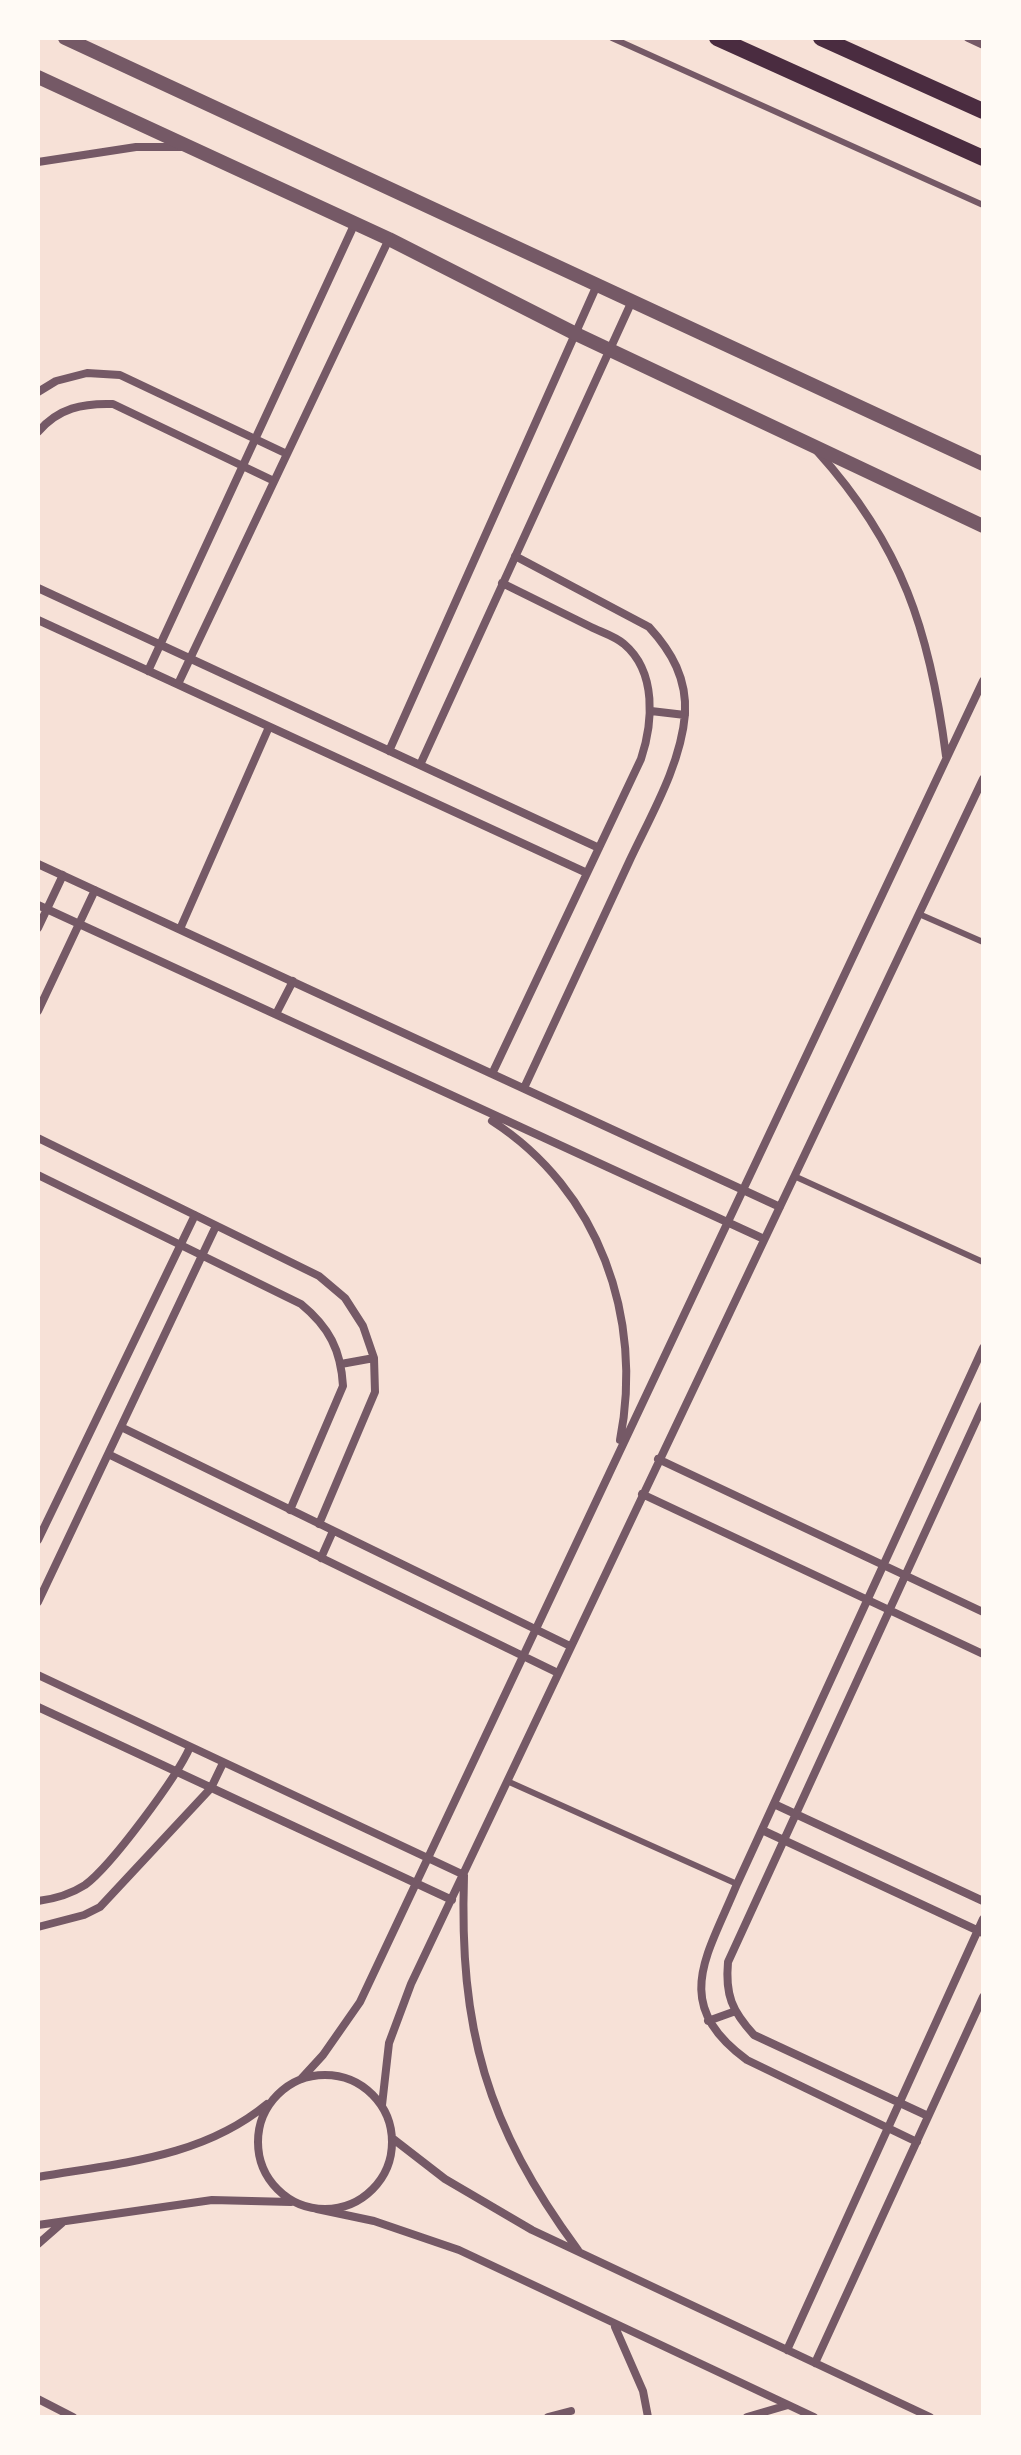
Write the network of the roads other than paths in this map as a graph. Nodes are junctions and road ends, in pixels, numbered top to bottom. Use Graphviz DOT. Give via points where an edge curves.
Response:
graph roads {
  1 [pos="65,38"];
  2 [pos="612,38"];
  3 [pos="717,38"];
  4 [pos="821,38"];
  5 [pos="968,38"];
  6 [pos="983,45"];
  7 [pos="38,77"];
  8 [pos="983,111"];
  9 [pos="191,147"];
  10 [pos="983,158"];
  11 [pos="38,162"];
  12 [pos="983,205"];
  13 [pos="355,223"];
  14 [pos="389,239"];
  15 [pos="597,285"];
  16 [pos="632,301"];
  17 [pos="574,333"];
  18 [pos="610,347"];
  19 [pos="38,392"];
  20 [pos="38,432"];
  21 [pos="256,438"];
  22 [pos="811,444"];
  23 [pos="287,454"];
  24 [pos="983,464"];
  25 [pos="243,465"];
  26 [pos="274,481"];
  27 [pos="983,526"];
  28 [pos="515,556"];
  29 [pos="502,583"];
  30 [pos="38,588"];
  31 [pos="38,620"];
  32 [pos="160,645"];
  33 [pos="190,658"];
  34 [pos="148,671"];
  35 [pos="983,681"];
  36 [pos="178,684"];
  37 [pos="651,711"];
  38 [pos="685,715"];
  39 [pos="269,727"];
  40 [pos="389,751"];
  41 [pos="946,757"];
  42 [pos="420,765"];
  43 [pos="983,779"];
  44 [pos="599,848"];
  45 [pos="38,864"];
  46 [pos="587,873"];
  47 [pos="63,875"];
  48 [pos="95,890"];
  49 [pos="42,907"];
  50 [pos="919,914"];
  51 [pos="79,924"];
  52 [pos="38,928"];
  53 [pos="180,929"];
  54 [pos="983,942"];
  55 [pos="293,981"];
  56 [pos="38,1011"];
  57 [pos="276,1014"];
  58 [pos="492,1074"];
  59 [pos="524,1088"];
  60 [pos="468,1105"];
  61 [pos="38,1138"];
  62 [pos="38,1175"];
  63 [pos="794,1176"];
  64 [pos="742,1190"];
  65 [pos="780,1207"];
  66 [pos="195,1215"];
  67 [pos="727,1222"];
  68 [pos="216,1226"];
  69 [pos="764,1239"];
  70 [pos="180,1245"];
  71 [pos="202,1255"];
  72 [pos="983,1262"];
  73 [pos="983,1348"];
  74 [pos="374,1358"];
  75 [pos="341,1364"];
  76 [pos="983,1406"];
  77 [pos="121,1427"];
  78 [pos="108,1454"];
  79 [pos="617,1455"];
  80 [pos="658,1459"];
  81 [pos="642,1494"];
  82 [pos="290,1510"];
  83 [pos="319,1524"];
  84 [pos="333,1531"];
  85 [pos="38,1540"];
  86 [pos="321,1558"];
  87 [pos="883,1565"];
  88 [pos="905,1576"];
  89 [pos="867,1600"];
  90 [pos="38,1602"];
  91 [pos="889,1610"];
  92 [pos="983,1612"];
  93 [pos="535,1630"];
  94 [pos="570,1646"];
  95 [pos="983,1654"];
  96 [pos="523,1656"];
  97 [pos="558,1673"];
  98 [pos="38,1675"];
  99 [pos="38,1707"];
  100 [pos="190,1747"];
  101 [pos="223,1763"];
  102 [pos="179,1772"];
  103 [pos="507,1781"];
  104 [pos="211,1788"];
  105 [pos="774,1804"];
  106 [pos="796,1814"];
  107 [pos="762,1830"];
  108 [pos="784,1840"];
  109 [pos="427,1858"];
  110 [pos="464,1875"];
  111 [pos="416,1883"];
  112 [pos="737,1884"];
  113 [pos="452,1900"];
  114 [pos="38,1901"];
  115 [pos="983,1901"];
  116 [pos="983,1919"];
  117 [pos="38,1927"];
  118 [pos="980,1932"];
  119 [pos="983,1997"];
  120 [pos="733,2012"];
  121 [pos="708,2021"];
  122 [pos="301,2079"];
  123 [pos="274,2098"];
  124 [pos="899,2103"];
  125 [pos="382,2105"];
  126 [pos="928,2116"];
  127 [pos="888,2128"];
  128 [pos="392,2138"];
  129 [pos="917,2142"];
  130 [pos="38,2177"];
  131 [pos="294,2202"];
  132 [pos="317,2209"];
  133 [pos="64,2221"];
  134 [pos="38,2225"];
  135 [pos="38,2244"];
  136 [pos="578,2250"];
  137 [pos="615,2327"];
  138 [pos="787,2350"];
  139 [pos="815,2363"];
  140 [pos="38,2399"];
  141 [pos="788,2405"];
  142 [pos="571,2411"];
  143 [pos="73,2417"];
  144 [pos="548,2417"];
  145 [pos="648,2417"];
  146 [pos="747,2417"];
  147 [pos="814,2417"];
  148 [pos="930,2417"];
  1 -- 15 [label="street"];
  2 -- 12 [label="lane"];
  3 -- 10 [label="main road"];
  4 -- 8 [label="main road"];
  5 -- 6 [label="street"];
  7 -- 9 [label="street"];
  9 -- 11 [label="street" via="136,147"];
  9 -- 13 [label="street"];
  13 -- 14 [label="street"];
  13 -- 21 [label="street"];
  14 -- 17 [label="street"];
  14 -- 23 [label="street"];
  15 -- 16 [label="street"];
  15 -- 17 [label="street"];
  16 -- 18 [label="street"];
  16 -- 24 [label="street"];
  17 -- 18 [label="street"];
  17 -- 40 [label="street"];
  18 -- 22 [label="street"];
  18 -- 28 [label="street"];
  19 -- 21 [label="street" via="87,373 120,375"];
  20 -- 25 [label="street" via="67,409 113,404"];
  21 -- 23 [label="street"];
  21 -- 25 [label="street"];
  22 -- 27 [label="street"];
  22 -- 41 [label="street" via="855,493 891,554 919,619 937,687"];
  23 -- 26 [label="street"];
  25 -- 26 [label="street"];
  25 -- 32 [label="street"];
  26 -- 33 [label="street"];
  28 -- 29 [label="street"];
  28 -- 38 [label="street" via="649,627 678,667"];
  29 -- 37 [label="street" via="624,644 648,686"];
  29 -- 42 [label="street"];
  30 -- 32 [label="street"];
  31 -- 34 [label="street"];
  32 -- 33 [label="street"];
  32 -- 34 [label="street"];
  33 -- 36 [label="street"];
  33 -- 40 [label="street"];
  34 -- 36 [label="street"];
  35 -- 41 [label="street"];
  36 -- 39 [label="street"];
  37 -- 38 [label="street"];
  37 -- 44 [label="street" via="641,759"];
  38 -- 59 [label="street" via="662,792"];
  39 -- 46 [label="street"];
  39 -- 53 [label="street"];
  40 -- 42 [label="street"];
  41 -- 64 [label="street"];
  42 -- 44 [label="street"];
  43 -- 50 [label="street"];
  44 -- 46 [label="street"];
  45 -- 47 [label="street"];
  46 -- 58 [label="street"];
  47 -- 48 [label="street"];
  47 -- 49 [label="street"];
  48 -- 51 [label="street"];
  48 -- 53 [label="street"];
  49 -- 51 [label="street"];
  49 -- 52 [label="street"];
  50 -- 54 [label="lane"];
  50 -- 63 [label="street"];
  51 -- 56 [label="street"];
  51 -- 57 [label="street"];
  53 -- 55 [label="street"];
  55 -- 57 [label="street"];
  55 -- 58 [label="street"];
  57 -- 60 [label="street"];
  58 -- 59 [label="street"];
  59 -- 64 [label="street"];
  60 -- 67 [label="street"];
  60 -- 79 [label="street" via="511,1133 549,1168 580,1208 604,1253 620,1302 628,1353 627,1405"];
  61 -- 66 [label="street"];
  62 -- 70 [label="street"];
  63 -- 65 [label="street"];
  63 -- 72 [label="lane"];
  64 -- 65 [label="street"];
  64 -- 67 [label="street"];
  65 -- 69 [label="street"];
  66 -- 68 [label="street"];
  66 -- 70 [label="street"];
  67 -- 69 [label="street"];
  67 -- 79 [label="street"];
  68 -- 71 [label="street"];
  68 -- 74 [label="street" via="319,1276 351,1307"];
  69 -- 80 [label="street"];
  70 -- 71 [label="street"];
  70 -- 85 [label="street"];
  71 -- 75 [label="street" via="301,1304 334,1341"];
  71 -- 77 [label="street"];
  73 -- 87 [label="street"];
  74 -- 75 [label="street"];
  74 -- 83 [label="street" via="375,1392"];
  75 -- 82 [label="street" via="343,1386"];
  76 -- 88 [label="street"];
  77 -- 78 [label="street"];
  77 -- 82 [label="street"];
  78 -- 86 [label="street"];
  78 -- 90 [label="street"];
  79 -- 93 [label="street"];
  80 -- 81 [label="street"];
  80 -- 87 [label="street"];
  81 -- 89 [label="street"];
  81 -- 94 [label="street"];
  82 -- 83 [label="street"];
  83 -- 84 [label="street"];
  84 -- 86 [label="street"];
  84 -- 93 [label="street"];
  86 -- 96 [label="street"];
  87 -- 88 [label="street"];
  87 -- 89 [label="street"];
  88 -- 91 [label="street"];
  88 -- 92 [label="street"];
  89 -- 91 [label="street"];
  89 -- 105 [label="street"];
  91 -- 95 [label="street"];
  91 -- 106 [label="street"];
  93 -- 94 [label="street"];
  93 -- 96 [label="street"];
  94 -- 97 [label="street"];
  96 -- 97 [label="street"];
  96 -- 109 [label="street"];
  97 -- 103 [label="street"];
  98 -- 100 [label="street"];
  99 -- 102 [label="street"];
  100 -- 101 [label="street"];
  100 -- 102 [label="street"];
  101 -- 104 [label="street"];
  101 -- 109 [label="street"];
  102 -- 104 [label="street"];
  102 -- 114 [label="street" via="92,1879 70,1893"];
  103 -- 110 [label="street"];
  103 -- 112 [label="lane"];
  104 -- 111 [label="street"];
  104 -- 117 [label="street" via="100,1907"];
  105 -- 106 [label="street"];
  105 -- 107 [label="street"];
  106 -- 108 [label="street"];
  106 -- 115 [label="street"];
  107 -- 108 [label="street"];
  107 -- 112 [label="street"];
  108 -- 118 [label="street"];
  108 -- 120 [label="street" via="728,1962 725,1988"];
  109 -- 110 [label="street"];
  109 -- 111 [label="street"];
  110 -- 113 [label="street"];
  110 -- 136 [label="street" via="461,1942 467,2009 482,2074 525,2172"];
  111 -- 113 [label="street"];
  111 -- 122 [label="street" via="360,2002"];
  112 -- 121 [label="street" via="704,1964 700,1983"];
  113 -- 125 [label="street" via="398,2013"];
  116 -- 118 [label="street"];
  118 -- 124 [label="street"];
  119 -- 126 [label="street"];
  120 -- 121 [label="street"];
  120 -- 124 [label="street" via="754,2035"];
  121 -- 127 [label="street" via="747,2060"];
  122 -- 123 [label="street"];
  122 -- 125 [label="street" via="338,2075 356,2081"];
  123 -- 130 [label="street" via="226,2134 198,2146"];
  123 -- 131 [label="street" via="259,2132 259,2153 277,2190"];
  124 -- 126 [label="street"];
  124 -- 127 [label="street"];
  125 -- 128 [label="street"];
  126 -- 129 [label="street"];
  127 -- 129 [label="street"];
  127 -- 138 [label="street"];
  128 -- 132 [label="street" via="387,2167 371,2191 336,2209"];
  128 -- 136 [label="street" via="473,2197"];
  129 -- 139 [label="street"];
  131 -- 132 [label="street"];
  131 -- 133 [label="street" via="212,2200"];
  132 -- 137 [label="street" via="374,2221 459,2250"];
  133 -- 134 [label="street"];
  133 -- 135 [label="street"];
  136 -- 138 [label="street"];
  137 -- 141 [label="street"];
  137 -- 145 [label="street" via="643,2391"];
  138 -- 139 [label="street"];
  139 -- 148 [label="street"];
  140 -- 143 [label="street"];
  141 -- 146 [label="street"];
  141 -- 147 [label="street"];
  142 -- 144 [label="street"];
}
